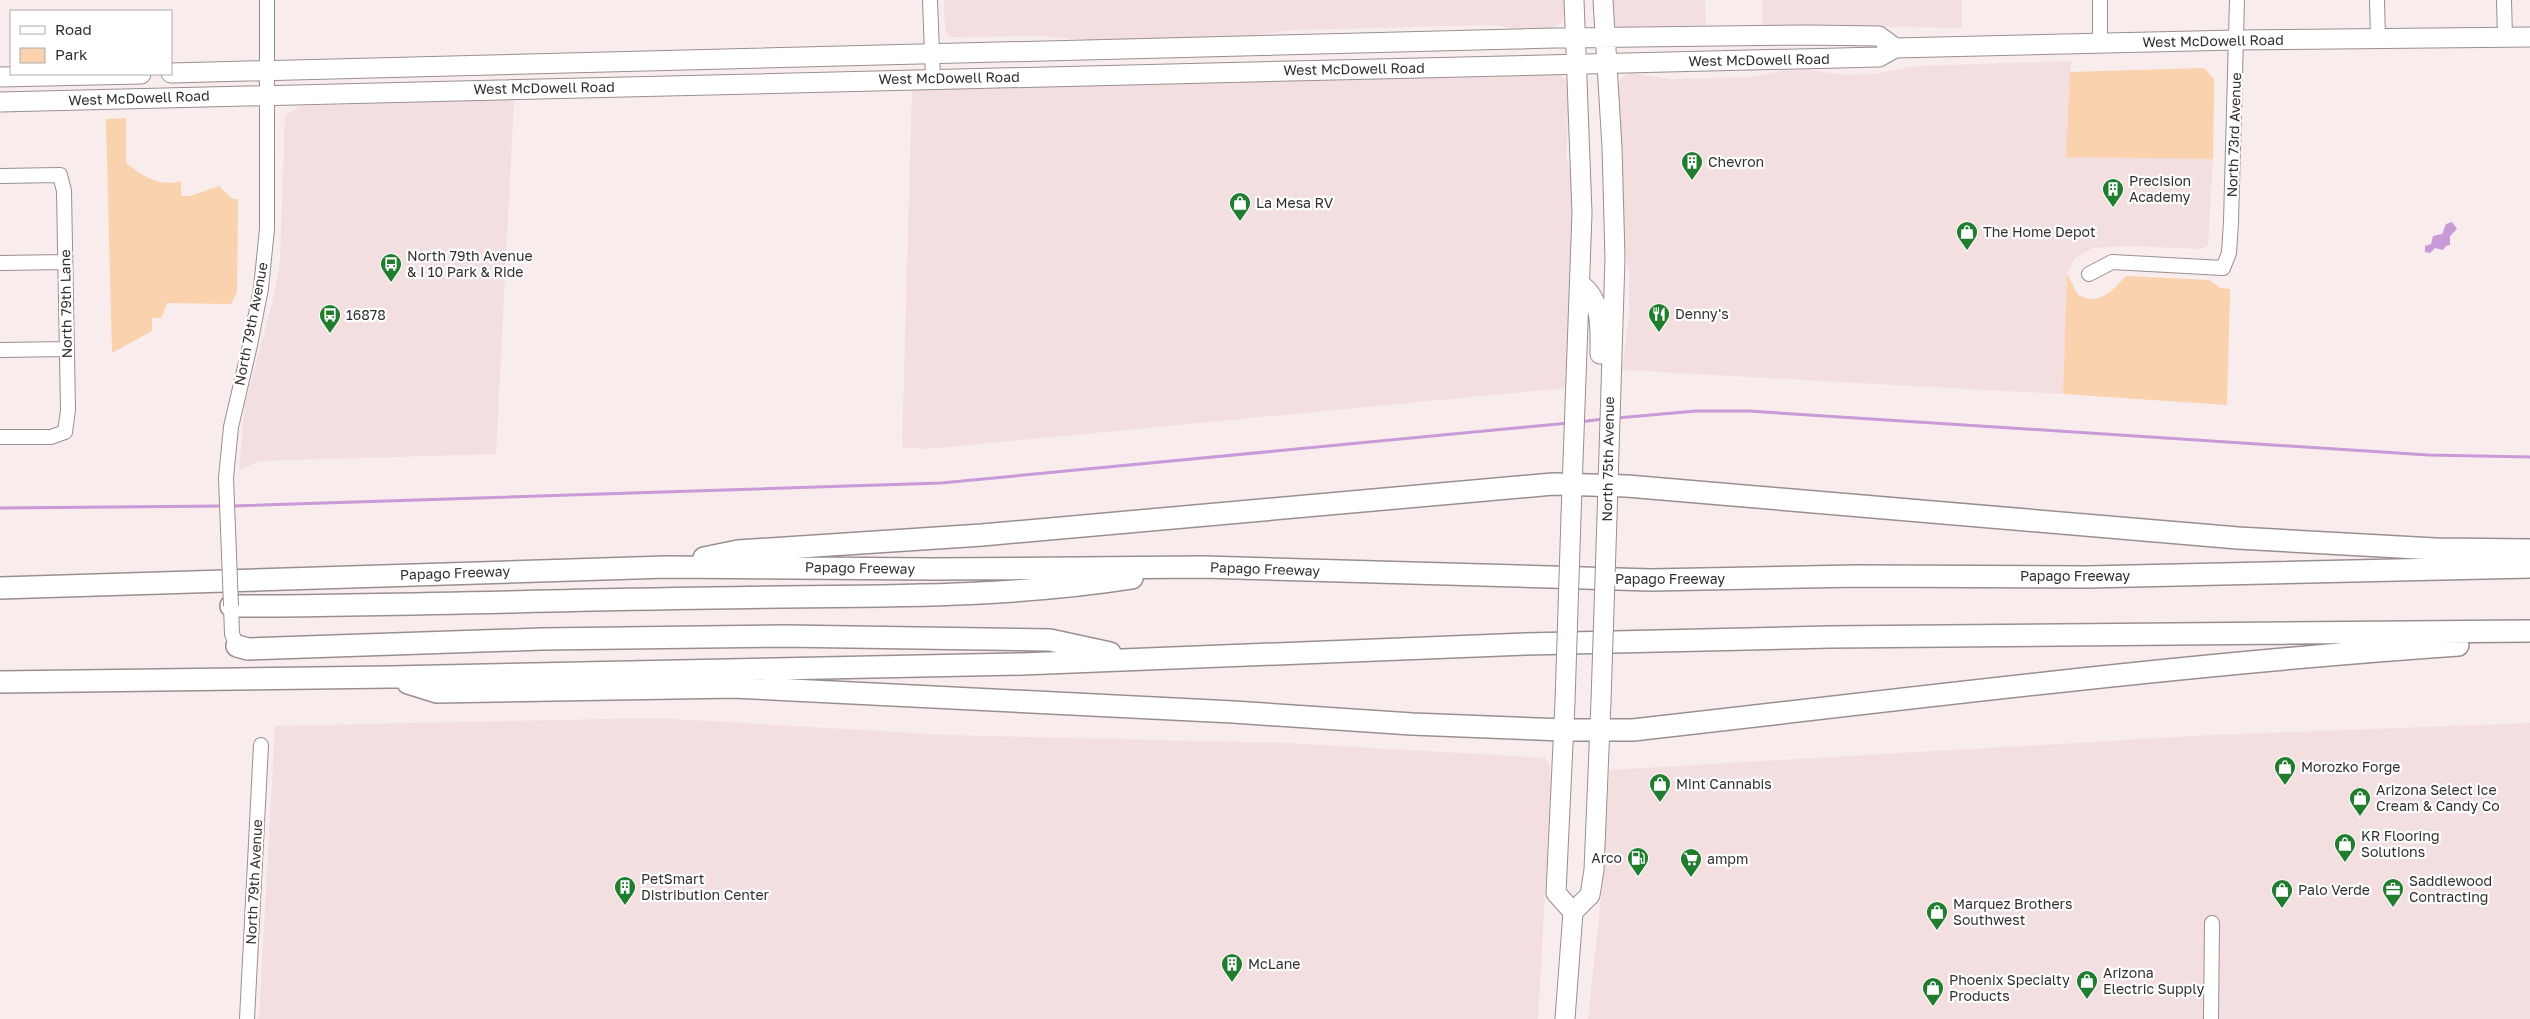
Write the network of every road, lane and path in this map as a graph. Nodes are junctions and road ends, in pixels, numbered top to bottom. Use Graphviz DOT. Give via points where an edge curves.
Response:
graph roads {
  1 [pos="267,0"];
  2 [pos="930,0"];
  3 [pos="1574,0"];
  4 [pos="1603,0"];
  5 [pos="2100,0"];
  6 [pos="2237,0"];
  7 [pos="2377,0"];
  8 [pos="2504,0"];
  9 [pos="2505,37"];
  10 [pos="2530,37"];
  11 [pos="1605,38"];
  12 [pos="2378,38"];
  13 [pos="1577,39"];
  14 [pos="2236,40"];
  15 [pos="2100,42"];
  16 [pos="1895,48"];
  17 [pos="931,55"];
  18 [pos="660,61"];
  19 [pos="598,63"];
  20 [pos="1608,63"];
  21 [pos="1578,64"];
  22 [pos="266,71"];
  23 [pos="172,73"];
  24 [pos="95,75"];
  25 [pos="0,77"];
  26 [pos="933,79"];
  27 [pos="660,86"];
  28 [pos="496,90"];
  29 [pos="266,94"];
  30 [pos="0,102"];
  31 [pos="0,176"];
  32 [pos="65,262"];
  33 [pos="0,263"];
  34 [pos="2089,274"];
  35 [pos="1580,284"];
  36 [pos="67,348"];
  37 [pos="0,350"];
  38 [pos="1610,396"];
  39 [pos="0,438"];
  40 [pos="1573,485"];
  41 [pos="1608,486"];
  42 [pos="2530,550"];
  43 [pos="666,566"];
  44 [pos="1204,567"];
  45 [pos="2530,567"];
  46 [pos="5,586"];
  47 [pos="231,606"];
  48 [pos="2530,631"];
  49 [pos="2530,639"];
  50 [pos="237,646"];
  51 [pos="1144,660"];
  52 [pos="391,678"];
  53 [pos="0,682"];
  54 [pos="1564,730"];
  55 [pos="1599,730"];
  56 [pos="261,745"];
  57 [pos="1573,912"];
  58 [pos="2212,923"];
  59 [pos="247,1019"];
  60 [pos="1565,1019"];
  61 [pos="2211,1019"];
  1 -- 22 [label="street, North 79th Avenue"];
  2 -- 17 [label="street"];
  3 -- 13 [label="main road"];
  4 -- 11 [label="main road, North 75th Avenue"];
  5 -- 15 [label="street"];
  6 -- 14 [label="street, North 73rd Avenue"];
  7 -- 12 [label="street"];
  8 -- 9 [label="street"];
  9 -- 10 [label="main road, West McDowell Road"];
  9 -- 12 [label="main road, West McDowell Road"];
  11 -- 13 [label="main road, West McDowell Road"];
  11 -- 16 [label="main road, West McDowell Road" via="1879,36"];
  11 -- 20 [label="main road, North 75th Avenue"];
  12 -- 14 [label="main road, West McDowell Road"];
  13 -- 17 [label="main road, West McDowell Road"];
  13 -- 21 [label="main road"];
  14 -- 15 [label="main road, West McDowell Road"];
  14 -- 34 [label="street, North 73rd Avenue" via="2231,222 2229,253 2223,268 2112,262"];
  15 -- 16 [label="main road, West McDowell Road"];
  16 -- 20 [label="main road, West McDowell Road" via="1879,57"];
  17 -- 18 [label="main road, West McDowell Road"];
  17 -- 26 [label="street"];
  18 -- 19 [label="main road, West McDowell Road"];
  18 -- 27 [label="main road"];
  19 -- 22 [label="main road, West McDowell Road"];
  19 -- 28 [label="main road" via="573,75 508,80"];
  20 -- 21 [label="main road, West McDowell Road"];
  20 -- 38 [label="main road, North 75th Avenue" via="1615,258"];
  21 -- 26 [label="main road, West McDowell Road"];
  21 -- 35 [label="main road" via="1582,178"];
  22 -- 23 [label="main road, West McDowell Road"];
  22 -- 29 [label="street, North 79th Avenue"];
  24 -- 25 [label="main road, West McDowell Road"];
  26 -- 27 [label="main road, West McDowell Road"];
  27 -- 28 [label="main road, West McDowell Road"];
  28 -- 29 [label="main road, West McDowell Road"];
  29 -- 30 [label="main road, West McDowell Road"];
  29 -- 47 [label="street, North 79th Avenue, bridge" via="267,229 261,288 230,427 226,478"];
  31 -- 32 [label="street, North 79th Lane" via="60,175 64,191"];
  32 -- 33 [label="street"];
  32 -- 36 [label="street, North 79th Lane"];
  35 -- 38 [label="main road" via="1590,293 1599,314 1600,372"];
  35 -- 40 [label="main road"];
  36 -- 37 [label="street"];
  36 -- 39 [label="street, North 79th Lane" via="65,432 51,437"];
  38 -- 41 [label="main road, North 75th Avenue"];
  40 -- 41 [label="highway"];
  40 -- 43 [label="highway" via="1553,484 982,535 738,551"];
  40 -- 54 [label="main road, bridge"];
  41 -- 42 [label="highway" via="2238,538 2435,550"];
  41 -- 55 [label="main road, North 75th Avenue, bridge"];
  43 -- 44 [label="highway, Papago Freeway" via="924,569"];
  43 -- 46 [label="highway, Papago Freeway"];
  44 -- 45 [label="highway, Papago Freeway" via="1652,580 1857,576 2088,577"];
  44 -- 47 [label="highway" via="1072,588 898,597"];
  47 -- 50 [label="street, North 79th Avenue" via="232,634"];
  48 -- 51 [label="highway" via="1829,637 1526,644"];
  49 -- 55 [label="highway" via="2299,656 1633,730"];
  50 -- 51 [label="highway" via="248,649 351,644 784,636 1050,640"];
  51 -- 52 [label="highway"];
  52 -- 53 [label="highway"];
  52 -- 54 [label="highway" via="437,692 783,688"];
  54 -- 55 [label="highway"];
  54 -- 57 [label="main road" via="1556,893"];
  55 -- 57 [label="main road, North 75th Avenue" via="1590,894"];
  56 -- 59 [label="street, North 79th Avenue"];
  57 -- 60 [label="main road"];
  58 -- 61 [label="street"];
}
